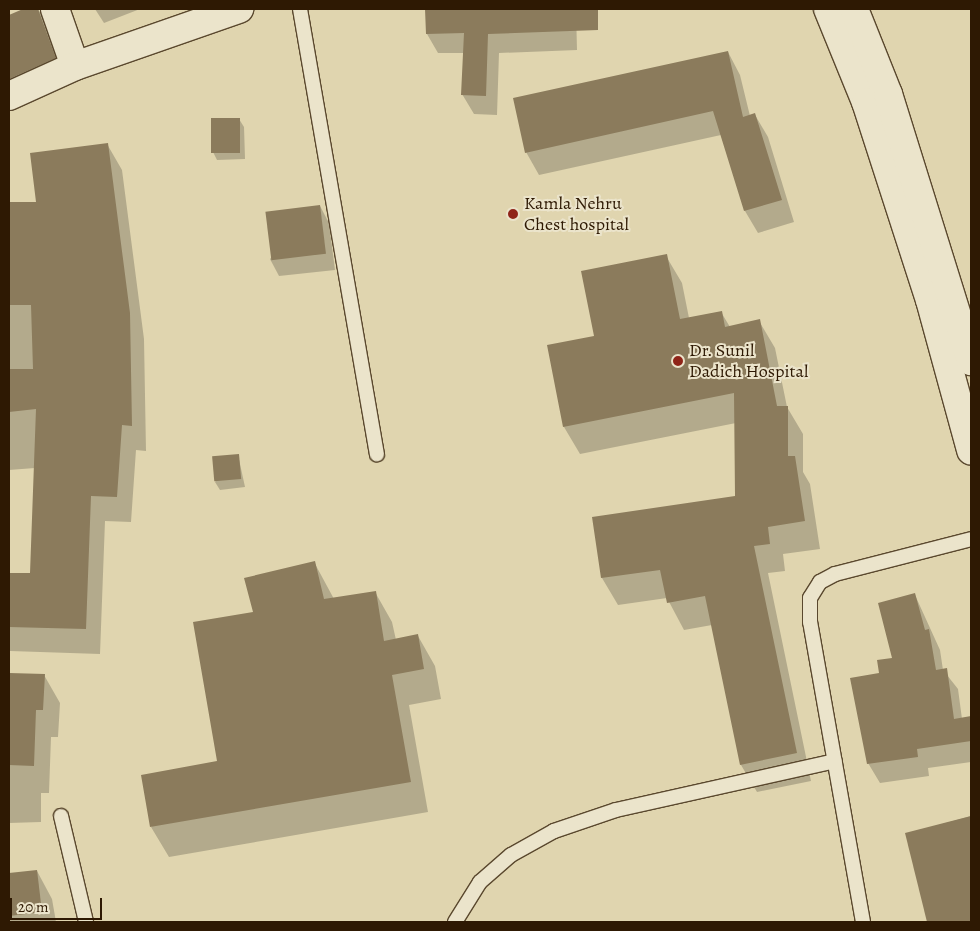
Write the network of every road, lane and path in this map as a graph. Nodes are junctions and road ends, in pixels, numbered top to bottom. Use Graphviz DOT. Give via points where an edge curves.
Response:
graph roads {
  1 [pos="55,9"];
  2 [pos="238,9"];
  3 [pos="300,9"];
  4 [pos="828,9"];
  5 [pos="854,9"];
  6 [pos="74,66"];
  7 [pos="9,96"];
  8 [pos="971,361"];
  9 [pos="971,450"];
  10 [pos="377,454"];
  11 [pos="971,539"];
  12 [pos="835,761"];
  13 [pos="61,816"];
  14 [pos="86,922"];
  15 [pos="455,922"];
  16 [pos="863,922"];
  1 -- 6 [label="street"];
  2 -- 6 [label="street"];
  3 -- 10 [label="lane"];
  4 -- 9 [label="street" via="866,102 930,300"];
  5 -- 8 [label="street" via="888,94"];
  6 -- 7 [label="street"];
  11 -- 12 [label="lane" via="835,574 820,582 810,598 810,622"];
  12 -- 15 [label="lane" via="616,810 554,831 511,855 480,882"];
  12 -- 16 [label="lane"];
  13 -- 14 [label="lane"];
}
